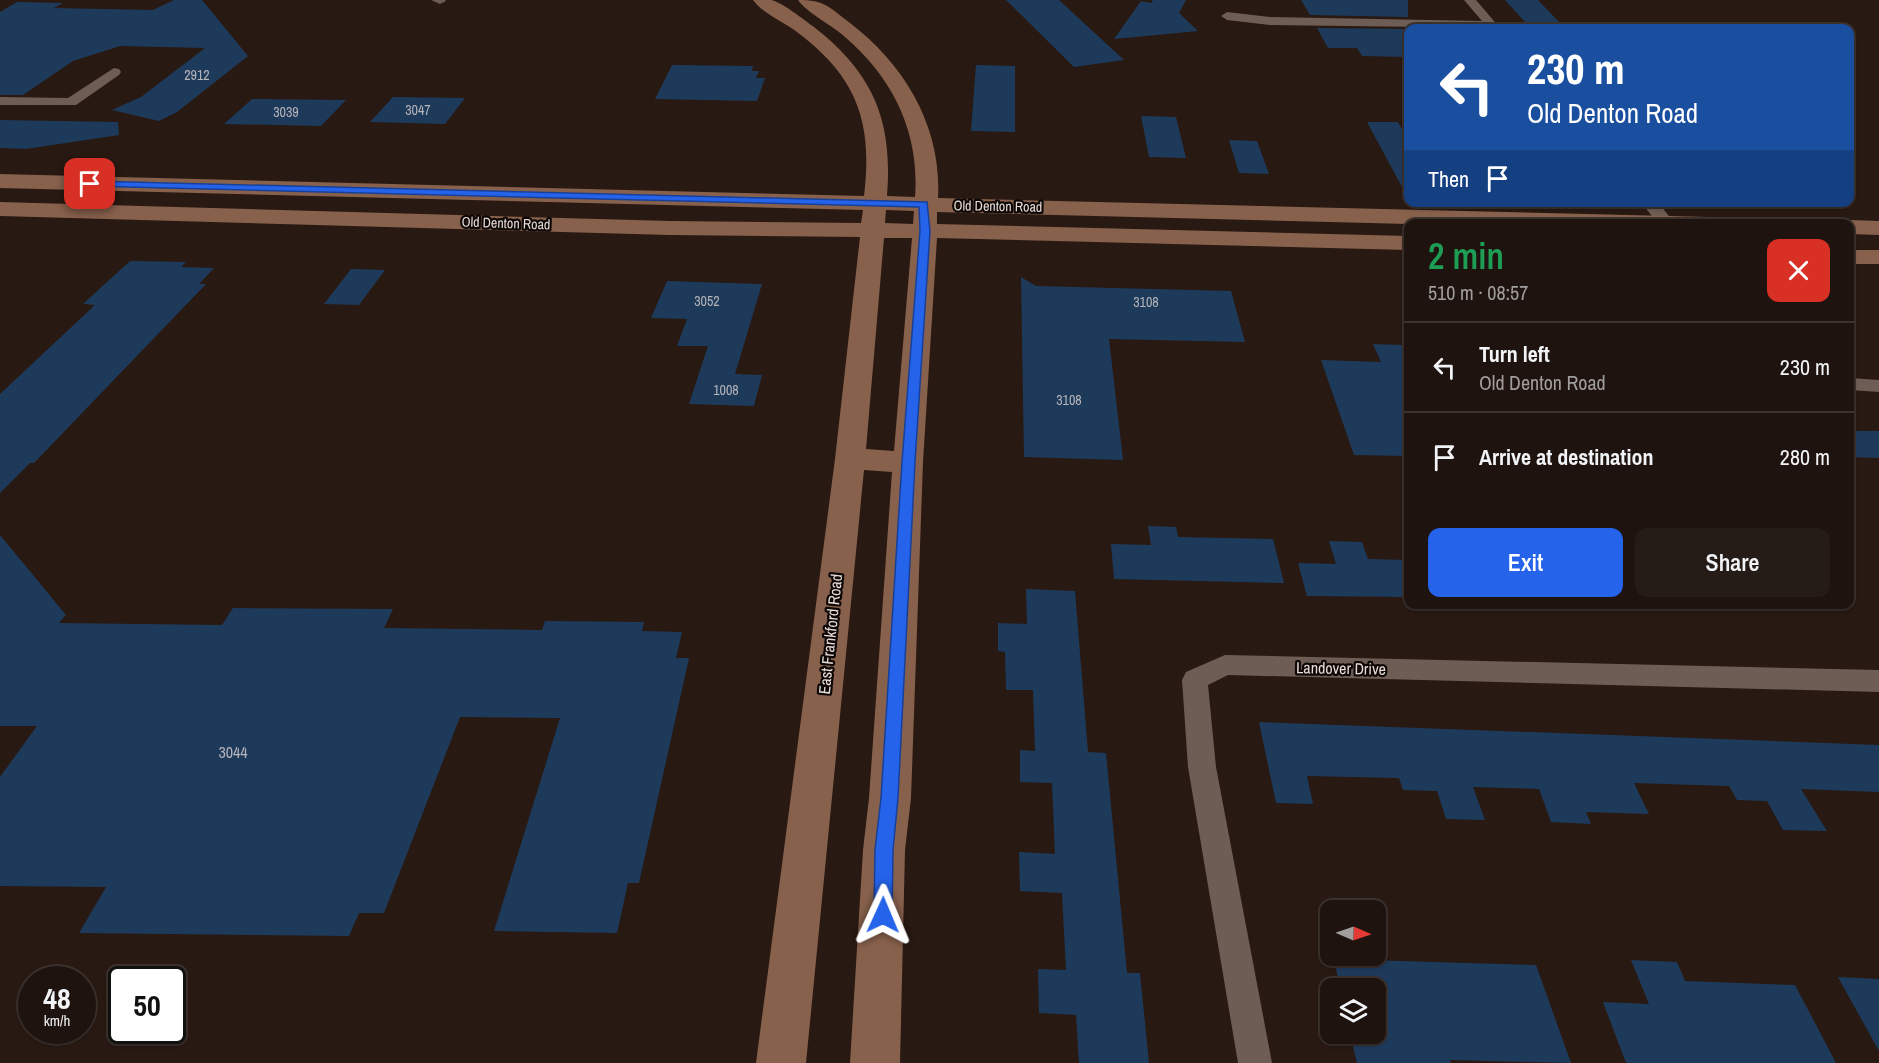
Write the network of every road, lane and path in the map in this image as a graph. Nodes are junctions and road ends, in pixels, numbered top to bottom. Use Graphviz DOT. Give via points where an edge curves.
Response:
graph roads {
  1 [pos="761,0"];
  2 [pos="806,0"];
  3 [pos="1470,0"];
  4 [pos="1227,16"];
  5 [pos="1490,24"];
  6 [pos="1404,25"];
  7 [pos="114,72"];
  8 [pos="0,101"];
  9 [pos="0,182"];
  10 [pos="327,189"];
  11 [pos="1653,207"];
  12 [pos="0,209"];
  13 [pos="1367,215"];
  14 [pos="873,217"];
  15 [pos="303,218"];
  16 [pos="924,218"];
  17 [pos="1517,219"];
  18 [pos="1664,219"];
  19 [pos="1854,227"];
  20 [pos="1879,228"];
  21 [pos="1381,242"];
  22 [pos="1404,243"];
  23 [pos="1854,257"];
  24 [pos="1879,257"];
  25 [pos="1854,384"];
  26 [pos="1879,386"];
  27 [pos="850,459"];
  28 [pos="908,462"];
  29 [pos="1879,681"];
  30 [pos="781,1063"];
  31 [pos="875,1063"];
  32 [pos="1255,1063"];
  1 -- 14 [label="main road, East Frankford Road" via="824,44 863,93 879,162"];
  2 -- 16 [label="main road" via="849,29 876,54 904,91 918,127 926,165"];
  3 -- 5 [label="street"];
  4 -- 6 [label="street"];
  7 -- 8 [label="street" via="71,102"];
  9 -- 10 [label="main road, Old Denton Road"];
  10 -- 14 [label="main road, Old Denton Road"];
  10 -- 15 [label="main road"];
  11 -- 18 [label="street"];
  12 -- 15 [label="main road, Old Denton Road"];
  13 -- 16 [label="main road, Old Denton Road"];
  13 -- 17 [label="main road, Old Denton Road"];
  13 -- 21 [label="main road"];
  14 -- 15 [label="main road, Old Denton Road"];
  14 -- 16 [label="main road, Old Denton Road"];
  14 -- 27 [label="main road, East Frankford Road"];
  16 -- 21 [label="main road, Old Denton Road"];
  16 -- 28 [label="main road"];
  19 -- 20 [label="main road"];
  21 -- 22 [label="main road, Old Denton Road"];
  23 -- 24 [label="main road"];
  25 -- 26 [label="street"];
  27 -- 28 [label="main road"];
  27 -- 30 [label="main road, East Frankford Road"];
  28 -- 31 [label="main road"];
  29 -- 32 [label="street, Landover Drive" via="1225,665 1195,680 1202,767"];
}
